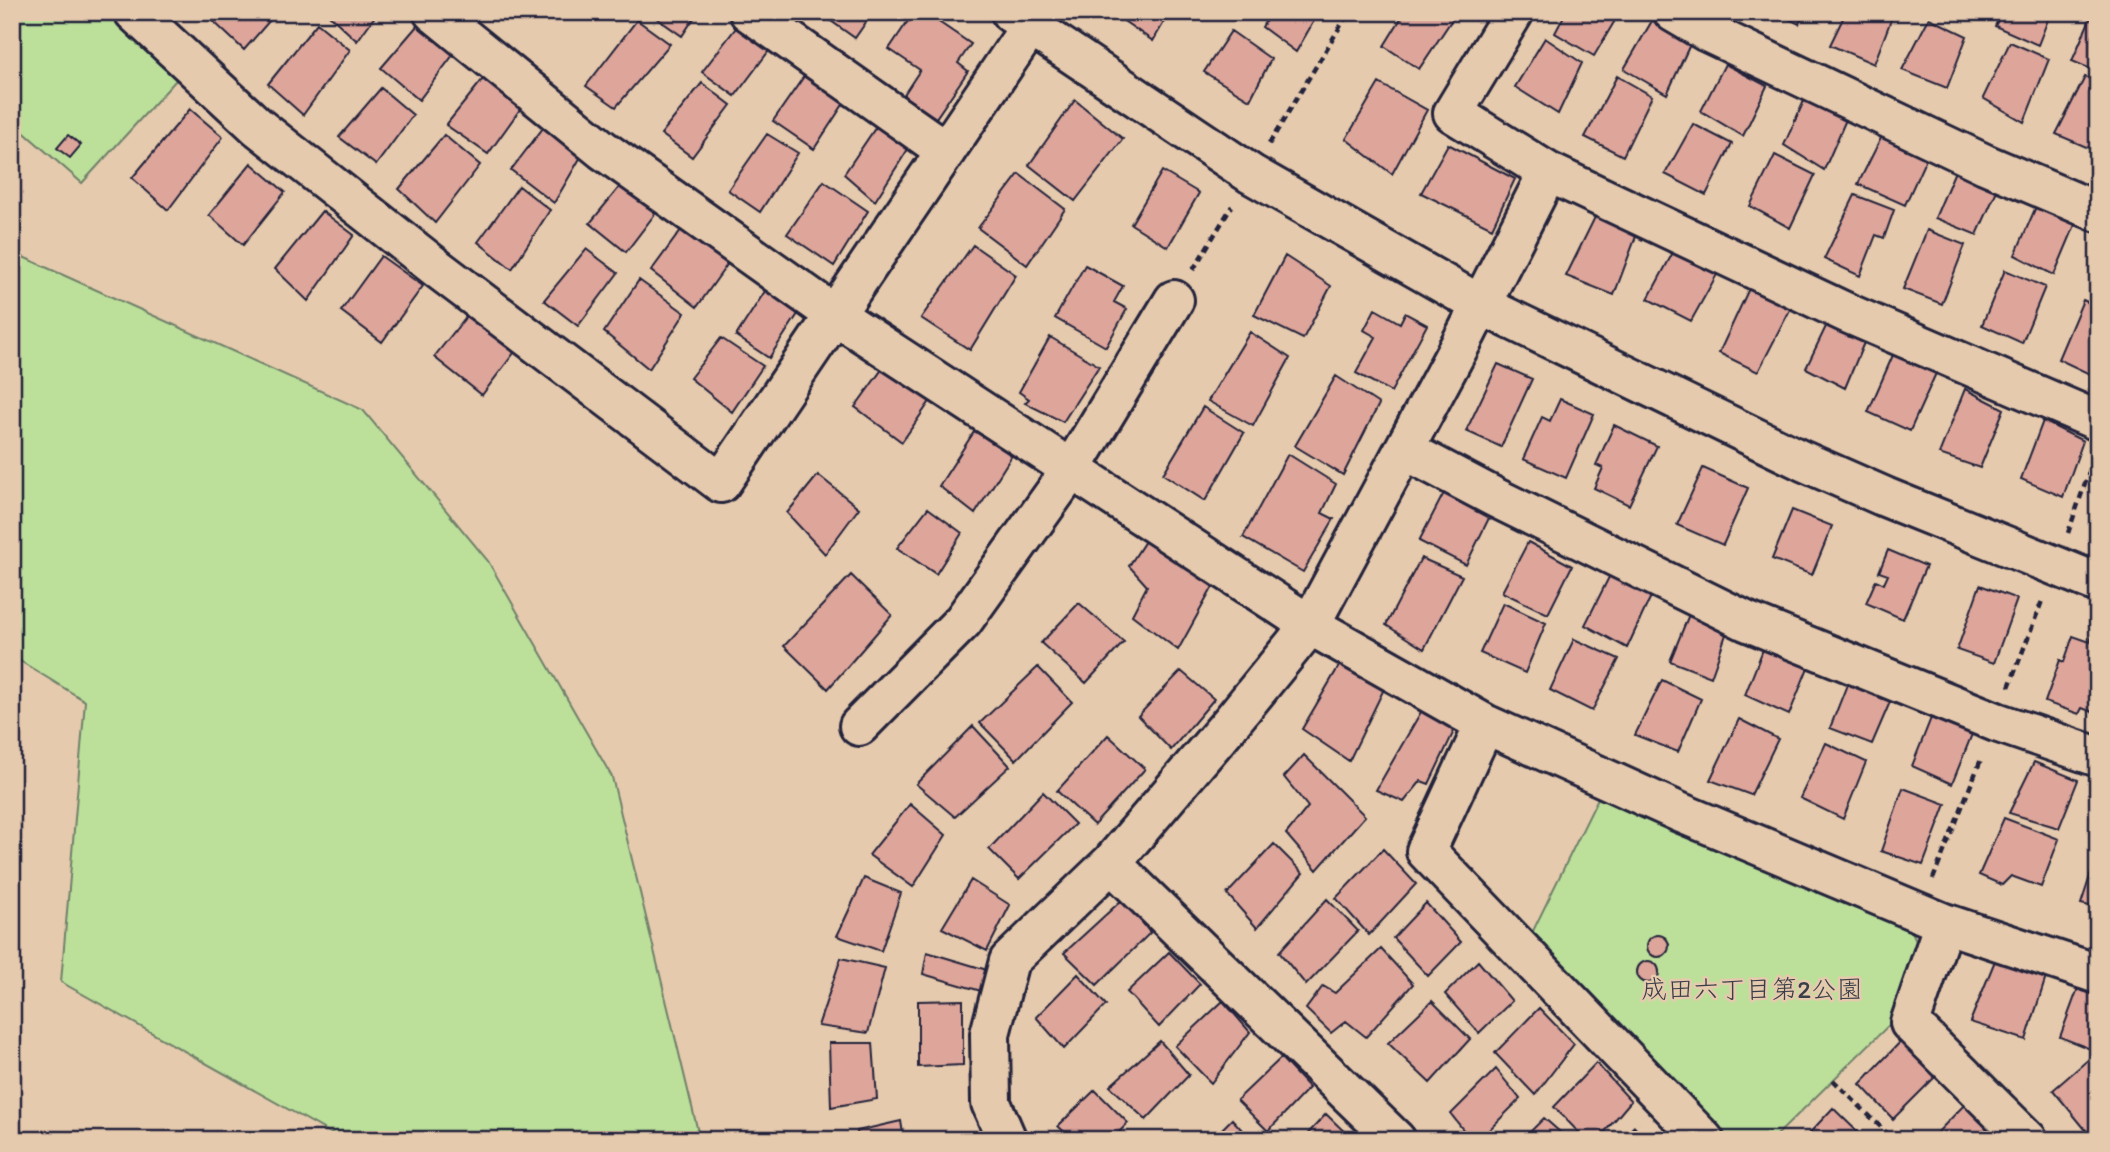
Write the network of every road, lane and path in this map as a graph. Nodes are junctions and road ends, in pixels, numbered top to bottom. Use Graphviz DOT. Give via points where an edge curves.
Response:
graph roads {
  1 [pos="134,12"];
  2 [pos="433,12"];
  3 [pos="749,12"];
  4 [pos="1349,12"];
  5 [pos="1514,12"];
  6 [pos="1673,12"];
  7 [pos="1027,17"];
  8 [pos="1269,145"];
  9 [pos="947,151"];
  10 [pos="1548,172"];
  11 [pos="1237,198"];
  12 [pos="2098,212"];
  13 [pos="1174,300"];
  14 [pos="1481,305"];
  15 [pos="835,315"];
  16 [pos="2098,421"];
  17 [pos="2098,448"];
  18 [pos="1405,450"];
  19 [pos="1071,470"];
  20 [pos="2066,537"];
  21 [pos="2098,583"];
  22 [pos="1310,625"];
  23 [pos="1485,724"];
  24 [pos="859,726"];
  25 [pos="2098,757"];
  26 [pos="1111,863"];
  27 [pos="1944,923"];
  28 [pos="2098,974"];
  29 [pos="1833,1080"];
  30 [pos="1007,1140"];
  31 [pos="1396,1140"];
  32 [pos="1704,1140"];
  33 [pos="1894,1140"];
  34 [pos="2028,1140"];
  1 -- 15 [label="street" via="258,128 721,483"];
  2 -- 15 [label="street" via="603,150"];
  3 -- 9 [label="street"];
  4 -- 8 [label="path"];
  5 -- 10 [label="street" via="1453,113"];
  6 -- 12 [label="street" via="1985,164"];
  7 -- 9 [label="street"];
  7 -- 14 [label="street" via="1251,174"];
  9 -- 15 [label="street"];
  10 -- 14 [label="street"];
  10 -- 16 [label="street" via="1847,313"];
  11 -- 13 [label="path"];
  13 -- 19 [label="street"];
  14 -- 18 [label="street"];
  14 -- 21 [label="street" via="1803,461"];
  15 -- 19 [label="street"];
  17 -- 20 [label="path"];
  18 -- 22 [label="street"];
  18 -- 25 [label="street" via="1746,621 1996,722"];
  19 -- 22 [label="street"];
  19 -- 24 [label="street" via="963,621"];
  22 -- 23 [label="street"];
  22 -- 26 [label="street"];
  23 -- 27 [label="street" via="1679,812"];
  23 -- 32 [label="street" via="1426,851"];
  26 -- 30 [label="street" via="1009,961 990,1034 991,1103"];
  26 -- 31 [label="street"];
  27 -- 28 [label="street"];
  27 -- 34 [label="street" via="1910,1023"];
  29 -- 33 [label="path"];
}
